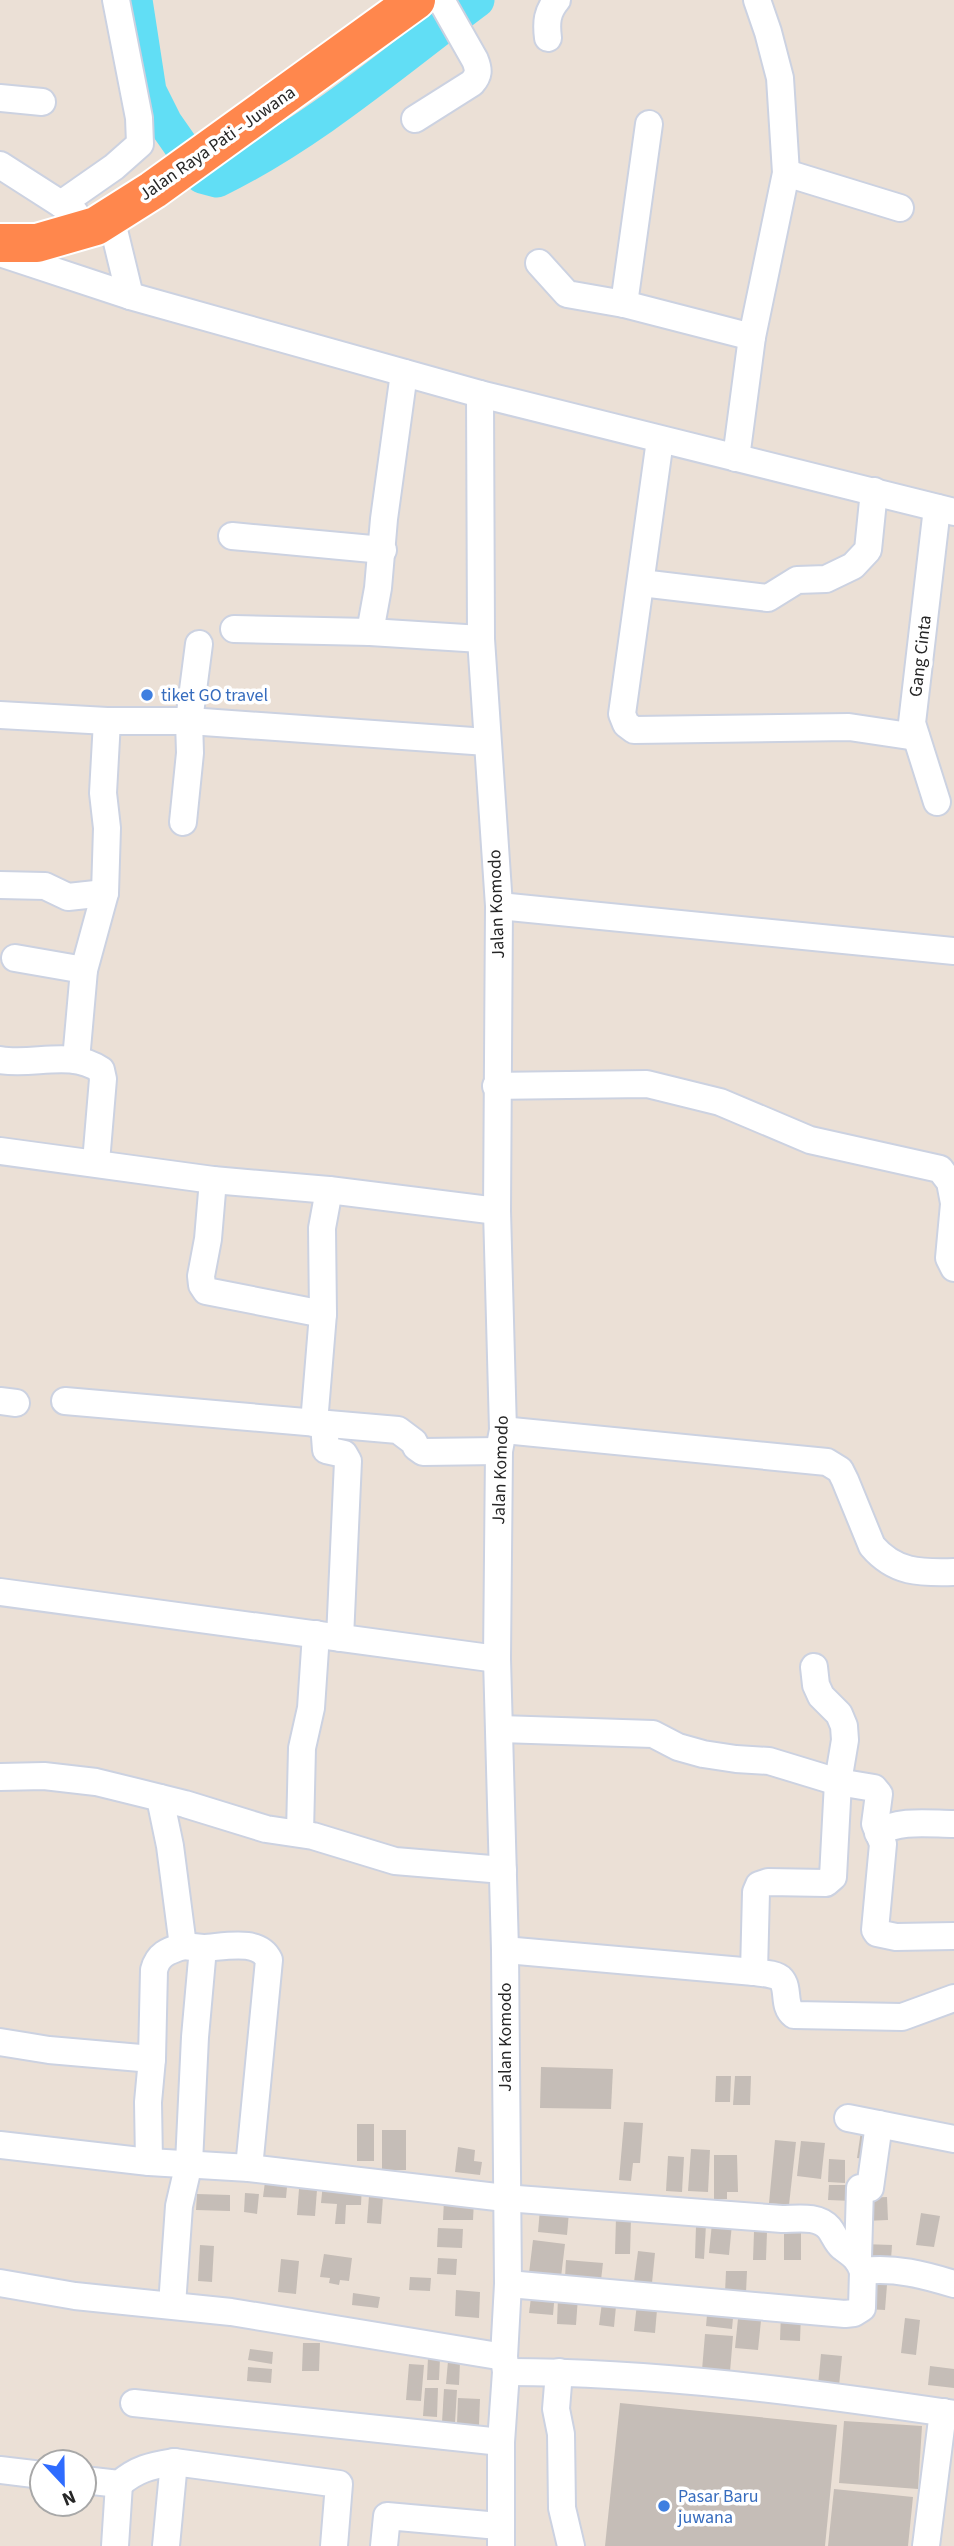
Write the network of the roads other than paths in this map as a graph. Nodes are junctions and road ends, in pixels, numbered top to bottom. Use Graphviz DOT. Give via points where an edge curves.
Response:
graph roads {
  1 [pos="116,0"];
  2 [pos="557,0"];
  3 [pos="757,0"];
  4 [pos="434,2"];
  5 [pos="548,38"];
  6 [pos="0,98"];
  7 [pos="42,102"];
  8 [pos="415,120"];
  9 [pos="649,124"];
  10 [pos="0,165"];
  11 [pos="786,173"];
  12 [pos="61,204"];
  13 [pos="901,208"];
  14 [pos="107,219"];
  15 [pos="0,243"];
  16 [pos="0,253"];
  17 [pos="539,263"];
  18 [pos="130,296"];
  19 [pos="624,303"];
  20 [pos="752,337"];
  21 [pos="404,373"];
  22 [pos="480,394"];
  23 [pos="660,440"];
  24 [pos="736,458"];
  25 [pos="874,491"];
  26 [pos="946,510"];
  27 [pos="232,536"];
  28 [pos="383,550"];
  29 [pos="641,583"];
  30 [pos="234,629"];
  31 [pos="370,632"];
  32 [pos="481,639"];
  33 [pos="199,644"];
  34 [pos="0,715"];
  35 [pos="189,720"];
  36 [pos="107,722"];
  37 [pos="916,737"];
  38 [pos="488,742"];
  39 [pos="937,802"];
  40 [pos="183,822"];
  41 [pos="0,884"];
  42 [pos="105,892"];
  43 [pos="499,906"];
  44 [pos="954,951"];
  45 [pos="15,958"];
  46 [pos="84,970"];
  47 [pos="0,1060"];
  48 [pos="76,1060"];
  49 [pos="496,1086"];
  50 [pos="0,1150"];
  51 [pos="96,1162"];
  52 [pos="213,1180"];
  53 [pos="329,1190"];
  54 [pos="954,1203"];
  55 [pos="497,1211"];
  56 [pos="954,1268"];
  57 [pos="323,1314"];
  58 [pos="65,1401"];
  59 [pos="319,1423"];
  60 [pos="501,1440"];
  61 [pos="954,1572"];
  62 [pos="0,1592"];
  63 [pos="328,1636"];
  64 [pos="497,1659"];
  65 [pos="814,1667"];
  66 [pos="500,1728"];
  67 [pos="0,1777"];
  68 [pos="838,1782"];
  69 [pos="160,1798"];
  70 [pos="954,1824"];
  71 [pos="299,1833"];
  72 [pos="878,1833"];
  73 [pos="503,1870"];
  74 [pos="954,1936"];
  75 [pos="193,1947"];
  76 [pos="505,1950"];
  77 [pos="754,1972"];
  78 [pos="954,1998"];
  79 [pos="0,2042"];
  80 [pos="152,2059"];
  81 [pos="848,2118"];
  82 [pos="879,2124"];
  83 [pos="954,2139"];
  84 [pos="0,2145"];
  85 [pos="149,2162"];
  86 [pos="189,2163"];
  87 [pos="249,2168"];
  88 [pos="505,2198"];
  89 [pos="860,2265"];
  90 [pos="0,2283"];
  91 [pos="508,2284"];
  92 [pos="954,2284"];
  93 [pos="172,2305"];
  94 [pos="505,2364"];
  95 [pos="559,2372"];
  96 [pos="134,2403"];
  97 [pos="948,2413"];
  98 [pos="501,2442"];
  99 [pos="174,2462"];
  100 [pos="0,2470"];
  101 [pos="28,2473"];
  102 [pos="98,2482"];
  103 [pos="119,2484"];
  104 [pos="500,2536"];
  105 [pos="115,2546"];
  106 [pos="166,2546"];
  107 [pos="334,2546"];
  108 [pos="384,2546"];
  109 [pos="571,2546"];
  110 [pos="926,2546"];
  1 -- 12 [label="street" via="140,144"];
  2 -- 5 [label="street" via="548,12"];
  3 -- 11 [label="street" via="780,78"];
  4 -- 8 [label="street" via="467,47 478,76"];
  4 -- 14 [label="highway, Jalan Raya Pati - Juwana"];
  6 -- 7 [label="street"];
  9 -- 19 [label="street"];
  10 -- 12 [label="street"];
  11 -- 13 [label="street"];
  11 -- 20 [label="street"];
  12 -- 14 [label="street"];
  14 -- 15 [label="highway, Jalan Raya Pati - Juwana" via="37,243"];
  14 -- 18 [label="street" via="114,230"];
  16 -- 18 [label="street"];
  17 -- 19 [label="street" via="567,294"];
  18 -- 21 [label="street"];
  19 -- 20 [label="street"];
  20 -- 24 [label="street"];
  21 -- 22 [label="street"];
  21 -- 28 [label="street"];
  22 -- 23 [label="street"];
  22 -- 32 [label="street, Jalan Komodo"];
  23 -- 24 [label="street"];
  23 -- 29 [label="street"];
  24 -- 25 [label="street"];
  25 -- 26 [label="street"];
  25 -- 29 [label="street" via="868,550 853,566 826,579 797,580 768,598"];
  26 -- 37 [label="street, Gang Cinta" via="912,723"];
  27 -- 28 [label="street"];
  28 -- 31 [label="street"];
  29 -- 37 [label="street" via="622,714 629,728 849,727"];
  30 -- 31 [label="street"];
  31 -- 32 [label="street"];
  32 -- 38 [label="street, Jalan Komodo"];
  33 -- 35 [label="street"];
  34 -- 36 [label="street"];
  35 -- 36 [label="street"];
  35 -- 38 [label="street"];
  35 -- 40 [label="street"];
  36 -- 42 [label="street"];
  37 -- 39 [label="street, Gang Cinta"];
  38 -- 43 [label="street, Jalan Komodo"];
  41 -- 42 [label="street" via="45,886 68,897"];
  42 -- 46 [label="street"];
  43 -- 44 [label="street"];
  43 -- 49 [label="street, Jalan Komodo"];
  45 -- 46 [label="street"];
  46 -- 48 [label="street"];
  47 -- 48 [label="street"];
  48 -- 51 [label="street" via="101,1070 103,1079"];
  49 -- 54 [label="street" via="647,1084 692,1094 810,1140 940,1169 950,1182"];
  49 -- 55 [label="street, Jalan Komodo"];
  50 -- 51 [label="street"];
  51 -- 52 [label="street"];
  52 -- 53 [label="street"];
  52 -- 57 [label="street" via="201,1276 206,1291"];
  53 -- 55 [label="street"];
  53 -- 57 [label="street" via="323,1228"];
  54 -- 56 [label="street" via="949,1258"];
  55 -- 60 [label="street, Jalan Komodo"];
  57 -- 59 [label="street"];
  58 -- 59 [label="street"];
  59 -- 60 [label="street" via="398,1430 423,1452"];
  59 -- 63 [label="street" via="326,1450 344,1454 348,1461"];
  60 -- 61 [label="street" via="827,1462 840,1470 880,1556 915,1570"];
  60 -- 64 [label="street, Jalan Komodo"];
  62 -- 63 [label="street"];
  63 -- 64 [label="street"];
  63 -- 71 [label="street" via="303,1748"];
  64 -- 66 [label="street, Jalan Komodo"];
  65 -- 68 [label="street" via="821,1696 839,1714 844,1727"];
  66 -- 68 [label="street" via="653,1734 703,1754 769,1761"];
  66 -- 73 [label="street, Jalan Komodo"];
  67 -- 69 [label="street" via="63,1777"];
  68 -- 72 [label="street" via="877,1791"];
  68 -- 77 [label="street" via="833,1877 826,1883 759,1885"];
  69 -- 71 [label="street" via="266,1829"];
  69 -- 75 [label="street"];
  70 -- 72 [label="street" via="910,1823"];
  71 -- 73 [label="street" via="395,1861"];
  72 -- 74 [label="street" via="883,1844 877,1933"];
  73 -- 76 [label="street, Jalan Komodo"];
  75 -- 80 [label="street" via="156,1960"];
  75 -- 86 [label="street" via="195,2037"];
  75 -- 87 [label="street" via="253,1947 262,1949 269,1960"];
  76 -- 77 [label="street"];
  76 -- 88 [label="street, Jalan Komodo"];
  77 -- 78 [label="street" via="780,1978 794,2015 902,2017"];
  79 -- 80 [label="street"];
  80 -- 85 [label="street"];
  81 -- 82 [label="street"];
  82 -- 83 [label="street"];
  82 -- 89 [label="street" via="870,2188 860,2188"];
  84 -- 85 [label="street"];
  85 -- 86 [label="street"];
  86 -- 87 [label="street"];
  86 -- 93 [label="street" via="179,2206"];
  87 -- 88 [label="street"];
  88 -- 89 [label="street" via="821,2221"];
  88 -- 91 [label="street, Jalan Komodo"];
  89 -- 91 [label="street" via="862,2308 845,2314"];
  89 -- 92 [label="street"];
  90 -- 93 [label="street"];
  91 -- 94 [label="street, Jalan Komodo"];
  93 -- 94 [label="street"];
  94 -- 95 [label="street"];
  94 -- 98 [label="street, Jalan Komodo"];
  95 -- 97 [label="street" via="762,2388"];
  95 -- 109 [label="street" via="556,2409 562,2508"];
  96 -- 98 [label="street"];
  97 -- 110 [label="street"];
  98 -- 104 [label="street, Jalan Komodo"];
  99 -- 103 [label="street" via="133,2472"];
  99 -- 106 [label="street"];
  99 -- 107 [label="street" via="339,2484"];
  100 -- 101 [label="street"];
  102 -- 103 [label="street"];
  103 -- 105 [label="street"];
  104 -- 108 [label="street" via="387,2516"];
}
